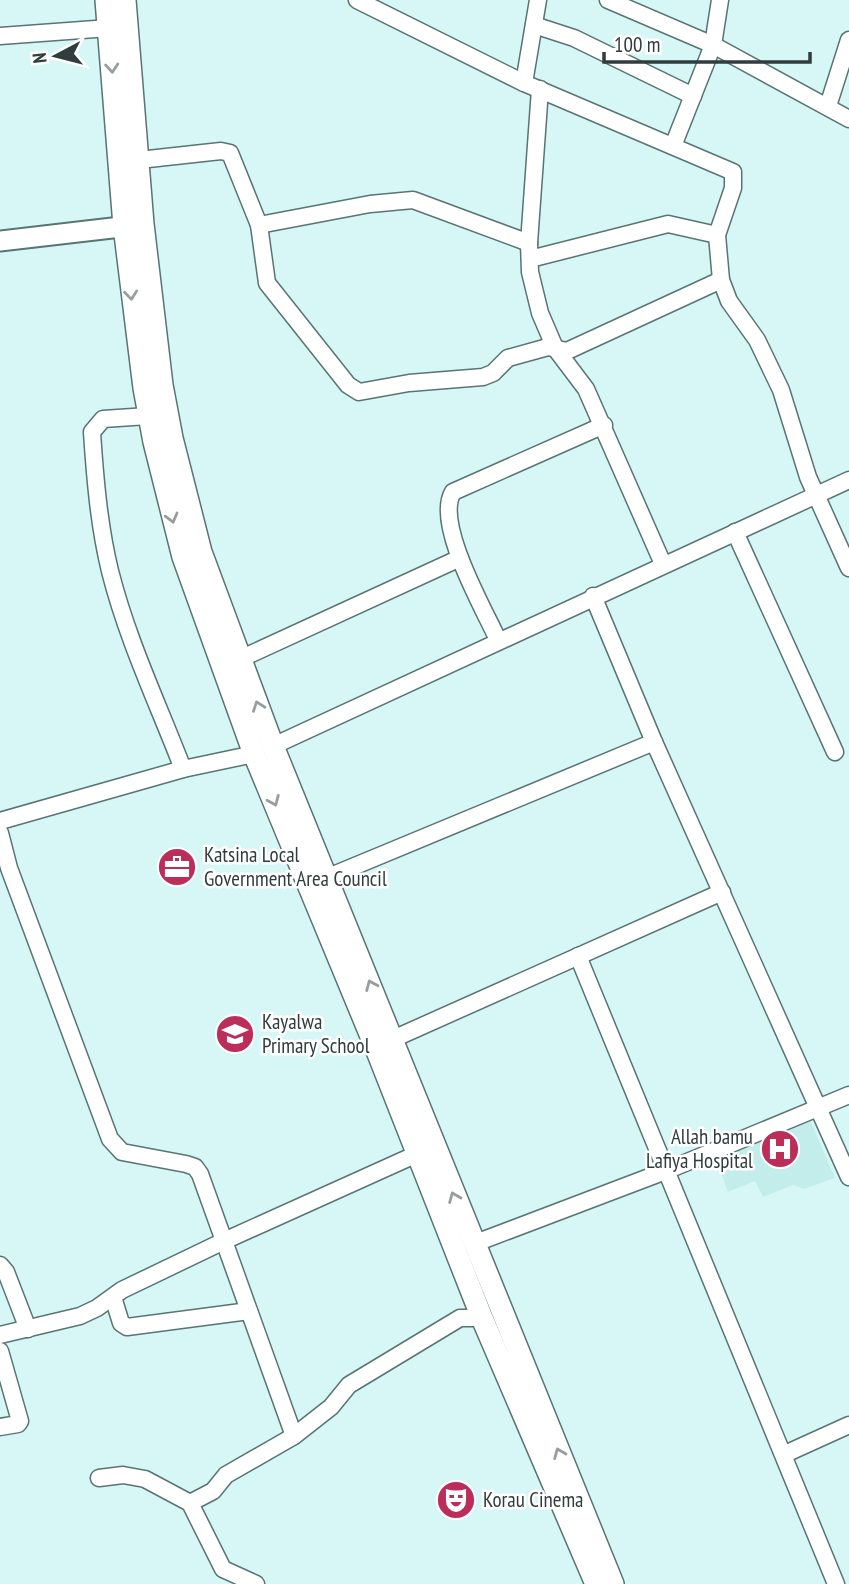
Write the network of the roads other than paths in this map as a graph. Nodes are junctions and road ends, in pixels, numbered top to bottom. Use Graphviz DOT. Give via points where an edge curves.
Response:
graph roads {
  1 [pos="106,0"];
  2 [pos="125,0"];
  3 [pos="357,0"];
  4 [pos="538,0"];
  5 [pos="608,0"];
  6 [pos="720,0"];
  7 [pos="534,25"];
  8 [pos="109,28"];
  9 [pos="0,36"];
  10 [pos="849,40"];
  11 [pos="713,45"];
  12 [pos="532,86"];
  13 [pos="693,96"];
  14 [pos="828,106"];
  15 [pos="849,119"];
  16 [pos="673,146"];
  17 [pos="139,160"];
  18 [pos="133,225"];
  19 [pos="259,225"];
  20 [pos="717,235"];
  21 [pos="0,241"];
  22 [pos="530,251"];
  23 [pos="721,280"];
  24 [pos="555,348"];
  25 [pos="148,416"];
  26 [pos="604,425"];
  27 [pos="849,480"];
  28 [pos="815,494"];
  29 [pos="735,532"];
  30 [pos="460,558"];
  31 [pos="663,564"];
  32 [pos="849,568"];
  33 [pos="593,596"];
  34 [pos="498,640"];
  35 [pos="240,659"];
  36 [pos="654,742"];
  37 [pos="263,750"];
  38 [pos="835,752"];
  39 [pos="183,769"];
  40 [pos="0,821"];
  41 [pos="0,833"];
  42 [pos="5,871"];
  43 [pos="326,878"];
  44 [pos="722,892"];
  45 [pos="578,956"];
  46 [pos="393,1039"];
  47 [pos="849,1095"];
  48 [pos="820,1108"];
  49 [pos="417,1154"];
  50 [pos="668,1170"];
  51 [pos="849,1177"];
  52 [pos="224,1241"];
  53 [pos="473,1244"];
  54 [pos="0,1265"];
  55 [pos="113,1297"];
  56 [pos="249,1311"];
  57 [pos="482,1318"];
  58 [pos="28,1329"];
  59 [pos="0,1335"];
  60 [pos="0,1351"];
  61 [pos="849,1425"];
  62 [pos="0,1427"];
  63 [pos="294,1436"];
  64 [pos="785,1454"];
  65 [pos="99,1478"];
  66 [pos="190,1503"];
  67 [pos="256,1584"];
  68 [pos="596,1584"];
  69 [pos="613,1584"];
  70 [pos="836,1584"];
  1 -- 8 [label="main road"];
  2 -- 17 [label="main road"];
  3 -- 12 [label="street"];
  4 -- 7 [label="street"];
  5 -- 11 [label="street"];
  6 -- 11 [label="street"];
  7 -- 12 [label="street"];
  7 -- 13 [label="street" via="573,38"];
  8 -- 9 [label="street"];
  8 -- 18 [label="main road, one-way"];
  10 -- 14 [label="street"];
  11 -- 13 [label="street"];
  11 -- 14 [label="street"];
  12 -- 16 [label="street"];
  12 -- 22 [label="street"];
  13 -- 16 [label="street"];
  14 -- 15 [label="street"];
  16 -- 20 [label="street" via="733,172 733,188"];
  17 -- 18 [label="main road"];
  17 -- 19 [label="street" via="230,153"];
  18 -- 21 [label="street"];
  18 -- 25 [label="main road, one-way"];
  18 -- 35 [label="main road" via="172,438 201,552"];
  19 -- 22 [label="street" via="413,200"];
  19 -- 24 [label="street" via="267,283 353,390 483,377 508,358"];
  20 -- 22 [label="street" via="668,224"];
  20 -- 23 [label="street"];
  22 -- 24 [label="street" via="540,313"];
  23 -- 24 [label="street" via="567,351"];
  23 -- 28 [label="street" via="781,390"];
  24 -- 26 [label="street" via="586,389"];
  25 -- 37 [label="main road, one-way" via="187,570"];
  25 -- 39 [label="street" via="103,419 92,432 94,458 110,571"];
  26 -- 30 [label="street" via="453,492 447,511"];
  26 -- 31 [label="street"];
  27 -- 28 [label="street"];
  28 -- 29 [label="street"];
  28 -- 32 [label="street"];
  29 -- 31 [label="street"];
  29 -- 38 [label="street"];
  30 -- 34 [label="street"];
  30 -- 35 [label="street"];
  31 -- 33 [label="street"];
  33 -- 34 [label="street"];
  33 -- 36 [label="street"];
  34 -- 37 [label="street"];
  37 -- 35 [label="main road, one-way"];
  36 -- 43 [label="street"];
  36 -- 44 [label="street"];
  37 -- 39 [label="street"];
  37 -- 43 [label="main road"];
  37 -- 49 [label="main road, one-way"];
  39 -- 40 [label="street"];
  41 -- 42 [label="street"];
  42 -- 52 [label="street" via="110,1139 122,1152 195,1167"];
  46 -- 43 [label="main road, one-way"];
  44 -- 45 [label="street"];
  44 -- 48 [label="street"];
  45 -- 46 [label="street"];
  45 -- 50 [label="street"];
  53 -- 46 [label="main road, one-way"];
  47 -- 48 [label="street"];
  48 -- 50 [label="street"];
  48 -- 51 [label="street"];
  49 -- 52 [label="street"];
  49 -- 57 [label="main road"];
  50 -- 53 [label="street"];
  50 -- 64 [label="street"];
  52 -- 55 [label="street"];
  52 -- 56 [label="street"];
  69 -- 53 [label="main road, one-way"];
  54 -- 58 [label="street"];
  55 -- 56 [label="street" via="121,1323 127,1327"];
  55 -- 58 [label="street" via="80,1316"];
  56 -- 63 [label="street"];
  57 -- 63 [label="street" via="460,1318 349,1385 331,1407"];
  57 -- 68 [label="main road"];
  58 -- 59 [label="street"];
  60 -- 62 [label="street" via="20,1421"];
  61 -- 64 [label="street"];
  63 -- 66 [label="street" via="226,1475 213,1491"];
  64 -- 70 [label="street"];
  65 -- 66 [label="street" via="123,1475 145,1479"];
  66 -- 67 [label="street" via="223,1569"];
}
